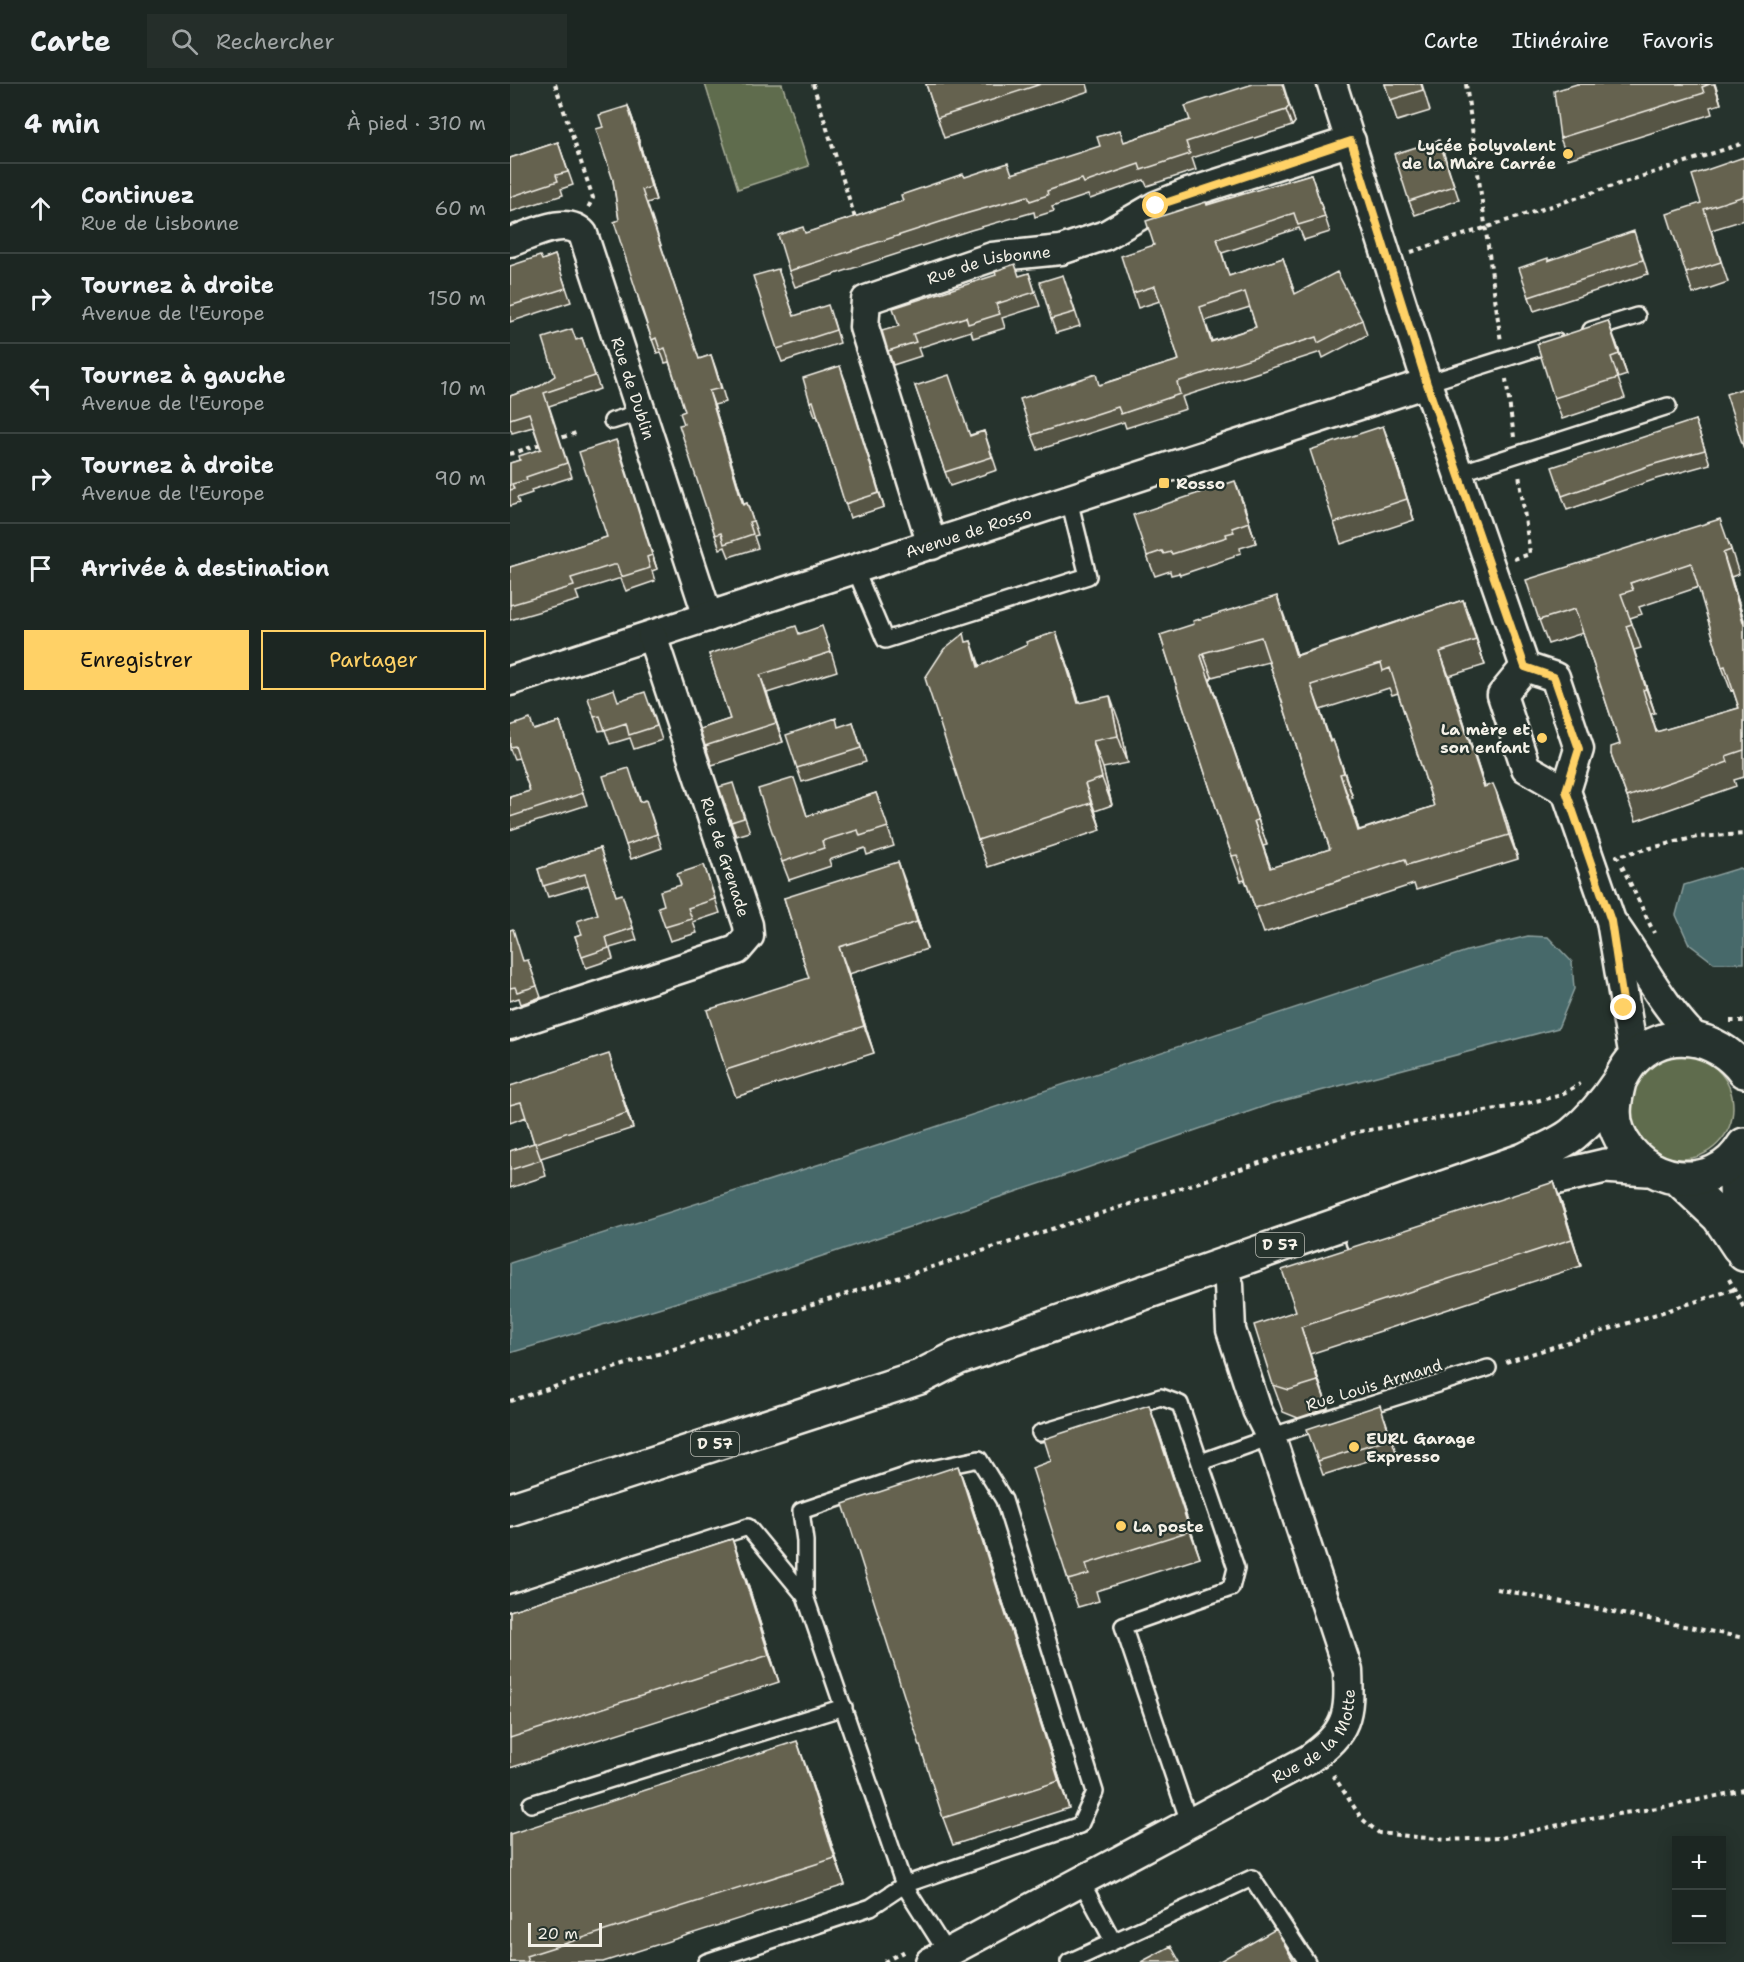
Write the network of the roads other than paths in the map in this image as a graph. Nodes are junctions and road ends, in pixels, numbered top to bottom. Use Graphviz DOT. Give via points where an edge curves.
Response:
graph roads {
  1 [pos="1332,84"];
  2 [pos="1351,141"];
  3 [pos="510,242"];
  4 [pos="1637,316"];
  5 [pos="1427,384"];
  6 [pos="1668,406"];
  7 [pos="642,411"];
  8 [pos="612,421"];
  9 [pos="1459,473"];
  10 [pos="1069,500"];
  11 [pos="932,545"];
  12 [pos="855,569"];
  13 [pos="708,617"];
  14 [pos="652,636"];
  15 [pos="1525,667"];
  16 [pos="510,681"];
  17 [pos="1566,791"];
  18 [pos="1611,921"];
  19 [pos="510,1025"];
  20 [pos="1695,1038"];
  21 [pos="1734,1048"];
  22 [pos="1614,1072"];
  23 [pos="1742,1149"];
  24 [pos="1647,1168"];
  25 [pos="1679,1179"];
  26 [pos="1737,1260"];
  27 [pos="1229,1285"];
  28 [pos="1488,1368"];
  29 [pos="920,1377"];
  30 [pos="1040,1433"];
  31 [pos="1271,1438"];
  32 [pos="1201,1462"];
  33 [pos="510,1510"];
  34 [pos="805,1596"];
  35 [pos="510,1603"];
  36 [pos="844,1707"];
  37 [pos="531,1804"];
  38 [pos="1190,1825"];
  39 [pos="1081,1881"];
  40 [pos="904,1885"];
  41 [pos="1113,1941"];
  42 [pos="938,1957"];
  43 [pos="706,1962"];
  44 [pos="1069,1962"];
  45 [pos="1307,1962"];
  1 -- 2 [label="street"];
  2 -- 5 [label="street"];
  2 -- 11 [label="street, Rue de Lisbonne" via="1188,193 1156,206 1106,236 1061,250 992,257 866,300 864,327"];
  3 -- 7 [label="street, Rue de Dublin" via="565,224 578,228 587,241"];
  4 -- 5 [label="lane"];
  5 -- 9 [label="street"];
  5 -- 10 [label="street, Avenue de Rosso"];
  6 -- 9 [label="lane"];
  7 -- 8 [label="lane"];
  7 -- 13 [label="street, Rue de Dublin"];
  9 -- 15 [label="street"];
  10 -- 11 [label="street, Avenue de Rosso"];
  10 -- 12 [label="lane" via="1088,576 885,640"];
  11 -- 12 [label="street, Avenue de Rosso"];
  12 -- 13 [label="street, Avenue de Rosso"];
  13 -- 14 [label="street, Avenue de Rosso"];
  14 -- 16 [label="street, Avenue de Rosso"];
  14 -- 19 [label="street, Rue de Grenade" via="749,936 737,951"];
  15 -- 17 [label="street" via="1554,677 1579,749"];
  15 -- 17 [label="street" via="1502,695 1526,768"];
  17 -- 18 [label="street"];
  18 -- 20 [label="street" via="1643,964 1674,1017"];
  18 -- 22 [label="street"];
  20 -- 21 [label="main road"];
  20 -- 22 [label="main road" via="1673,1038 1652,1045"];
  22 -- 24 [label="main road" via="1617,1131 1629,1152"];
  22 -- 29 [label="main road, D 57" via="1594,1113 1572,1135 1524,1160 957,1358"];
  23 -- 25 [label="main road" via="1723,1168 1702,1177"];
  23 -- 26 [label="main road" via="1735,1175"];
  24 -- 25 [label="main road"];
  24 -- 27 [label="main road, D 57" via="1605,1166 1533,1183"];
  25 -- 26 [label="main road" via="1719,1217"];
  27 -- 29 [label="main road, D 57" via="962,1373"];
  27 -- 31 [label="street, Rue de la Motte" via="1231,1330 1257,1410"];
  28 -- 31 [label="lane, Rue Louis Armand"];
  29 -- 33 [label="main road, D 57"];
  30 -- 32 [label="lane" via="1161,1397 1180,1404"];
  31 -- 32 [label="lane, Rue Louis Armand"];
  31 -- 38 [label="street, Rue de la Motte" via="1348,1671 1349,1708 1345,1723 1321,1751"];
  32 -- 38 [label="lane" via="1236,1568 1231,1588 1123,1626"];
  34 -- 35 [label="lane" via="748,1527"];
  34 -- 36 [label="lane"];
  34 -- 40 [label="lane" via="801,1510 917,1472 979,1459 1004,1500 1095,1792 1080,1825"];
  36 -- 37 [label="lane"];
  36 -- 40 [label="lane"];
  38 -- 39 [label="street, Rue de la Motte"];
  39 -- 41 [label="lane"];
  39 -- 42 [label="street, Rue de la Motte"];
  40 -- 42 [label="lane"];
  40 -- 43 [label="lane" via="871,1906"];
  41 -- 44 [label="lane"];
  41 -- 45 [label="lane" via="1251,1878"];
}
